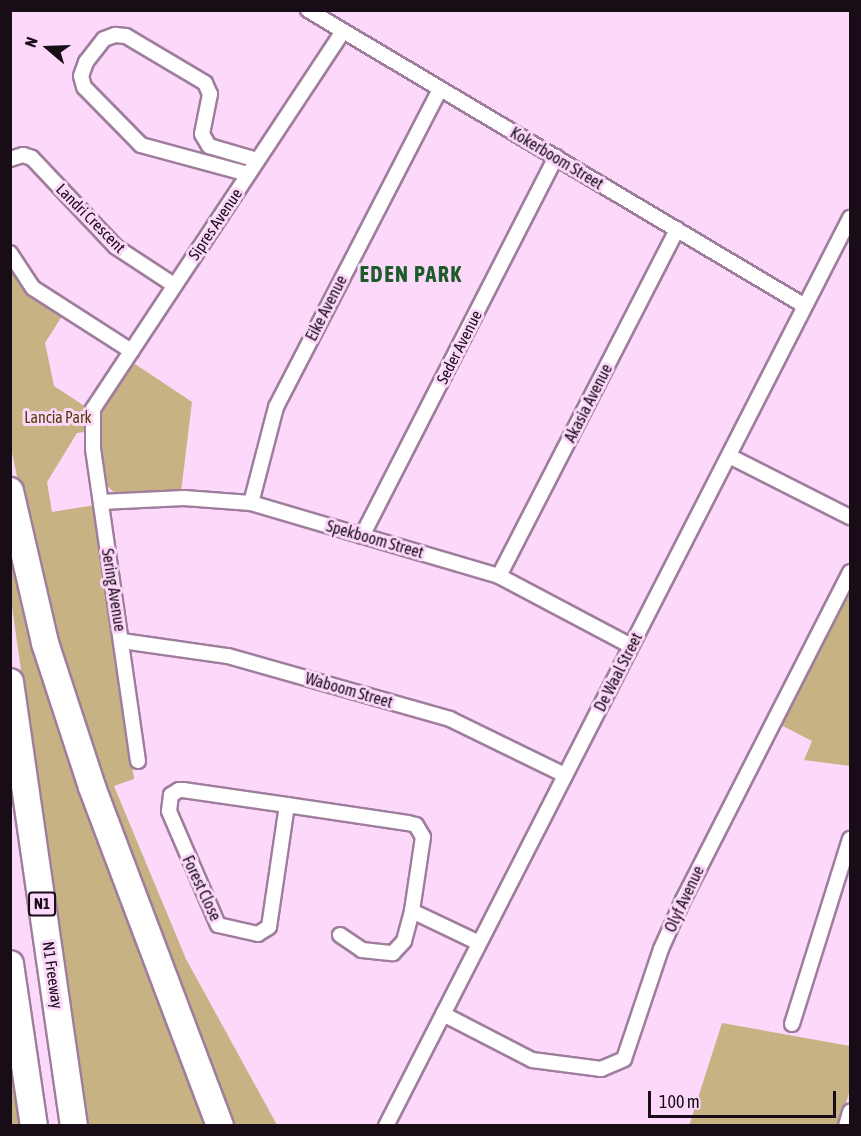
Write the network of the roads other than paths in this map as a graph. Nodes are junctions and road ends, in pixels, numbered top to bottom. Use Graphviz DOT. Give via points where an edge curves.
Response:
graph roads {
  1 [pos="308,10"];
  2 [pos="343,31"];
  3 [pos="440,89"];
  4 [pos="556,158"];
  5 [pos="10,159"];
  6 [pos="257,160"];
  7 [pos="248,174"];
  8 [pos="850,218"];
  9 [pos="677,230"];
  10 [pos="10,253"];
  11 [pos="174,285"];
  12 [pos="806,306"];
  13 [pos="131,351"];
  14 [pos="91,419"];
  15 [pos="729,456"];
  16 [pos="10,491"];
  17 [pos="101,502"];
  18 [pos="251,503"];
  19 [pos="850,517"];
  20 [pos="362,536"];
  21 [pos="850,572"];
  22 [pos="499,576"];
  23 [pos="122,641"];
  24 [pos="631,646"];
  25 [pos="10,682"];
  26 [pos="138,761"];
  27 [pos="565,775"];
  28 [pos="287,805"];
  29 [pos="850,839"];
  30 [pos="412,911"];
  31 [pos="340,935"];
  32 [pos="479,943"];
  33 [pos="10,963"];
  34 [pos="443,1014"];
  35 [pos="792,1024"];
  36 [pos="850,1112"];
  37 [pos="34,1125"];
  38 [pos="74,1125"];
  39 [pos="220,1125"];
  40 [pos="386,1125"];
  41 [pos="846,1125"];
  1 -- 2 [label="street, Kokerboom Street"];
  2 -- 3 [label="street, Kokerboom Street"];
  2 -- 6 [label="street, Sipres Avenue"];
  3 -- 4 [label="street, Kokerboom Street"];
  3 -- 18 [label="street, Eike Avenue" via="276,406"];
  4 -- 9 [label="street, Kokerboom Street"];
  4 -- 20 [label="street, Seder Avenue"];
  5 -- 11 [label="street, Landri Crescent" via="23,155 32,158 116,247"];
  6 -- 7 [label="street, Sipres Avenue"];
  6 -- 7 [label="street" via="209,146 202,134 210,94 206,83 126,36 115,34 104,39 86,62 81,76 84,87 141,145"];
  7 -- 11 [label="street, Sipres Avenue"];
  8 -- 12 [label="street, De Waal Street"];
  9 -- 12 [label="street, Kokerboom Street"];
  9 -- 22 [label="street, Akasia Avenue"];
  10 -- 13 [label="street" via="33,288"];
  11 -- 13 [label="street, Sipres Avenue"];
  12 -- 15 [label="street, De Waal Street"];
  13 -- 14 [label="street, Sipres Avenue" via="99,399"];
  14 -- 17 [label="street, Sering Avenue"];
  15 -- 19 [label="street"];
  15 -- 24 [label="street, De Waal Street"];
  16 -- 39 [label="highway" via="45,643 88,777"];
  17 -- 18 [label="street, Spekboom Street" via="184,498"];
  17 -- 23 [label="street, Sering Avenue"];
  18 -- 20 [label="street, Spekboom Street"];
  20 -- 22 [label="street, Spekboom Street"];
  21 -- 34 [label="street, Olyf Avenue" via="683,900 661,949 624,1059 601,1069 532,1060"];
  22 -- 24 [label="street, Spekboom Street"];
  23 -- 26 [label="street, Sering Avenue"];
  23 -- 27 [label="street, Waboom Street" via="228,656 450,719"];
  24 -- 27 [label="street, De Waal Street"];
  25 -- 38 [label="highway, N1 Freeway / N1"];
  27 -- 32 [label="street, De Waal Street"];
  28 -- 28 [label="street, Forest Close" via="269,927 258,934 218,925 169,811 171,795 183,789"];
  28 -- 30 [label="street, Forest Close" via="416,825 423,837"];
  29 -- 35 [label="street"];
  30 -- 31 [label="street" via="404,941 393,953 362,950"];
  30 -- 32 [label="street"];
  32 -- 34 [label="street, De Waal Street"];
  33 -- 37 [label="highway"];
  34 -- 40 [label="street, De Waal Street"];
  36 -- 41 [label="street"];
}
